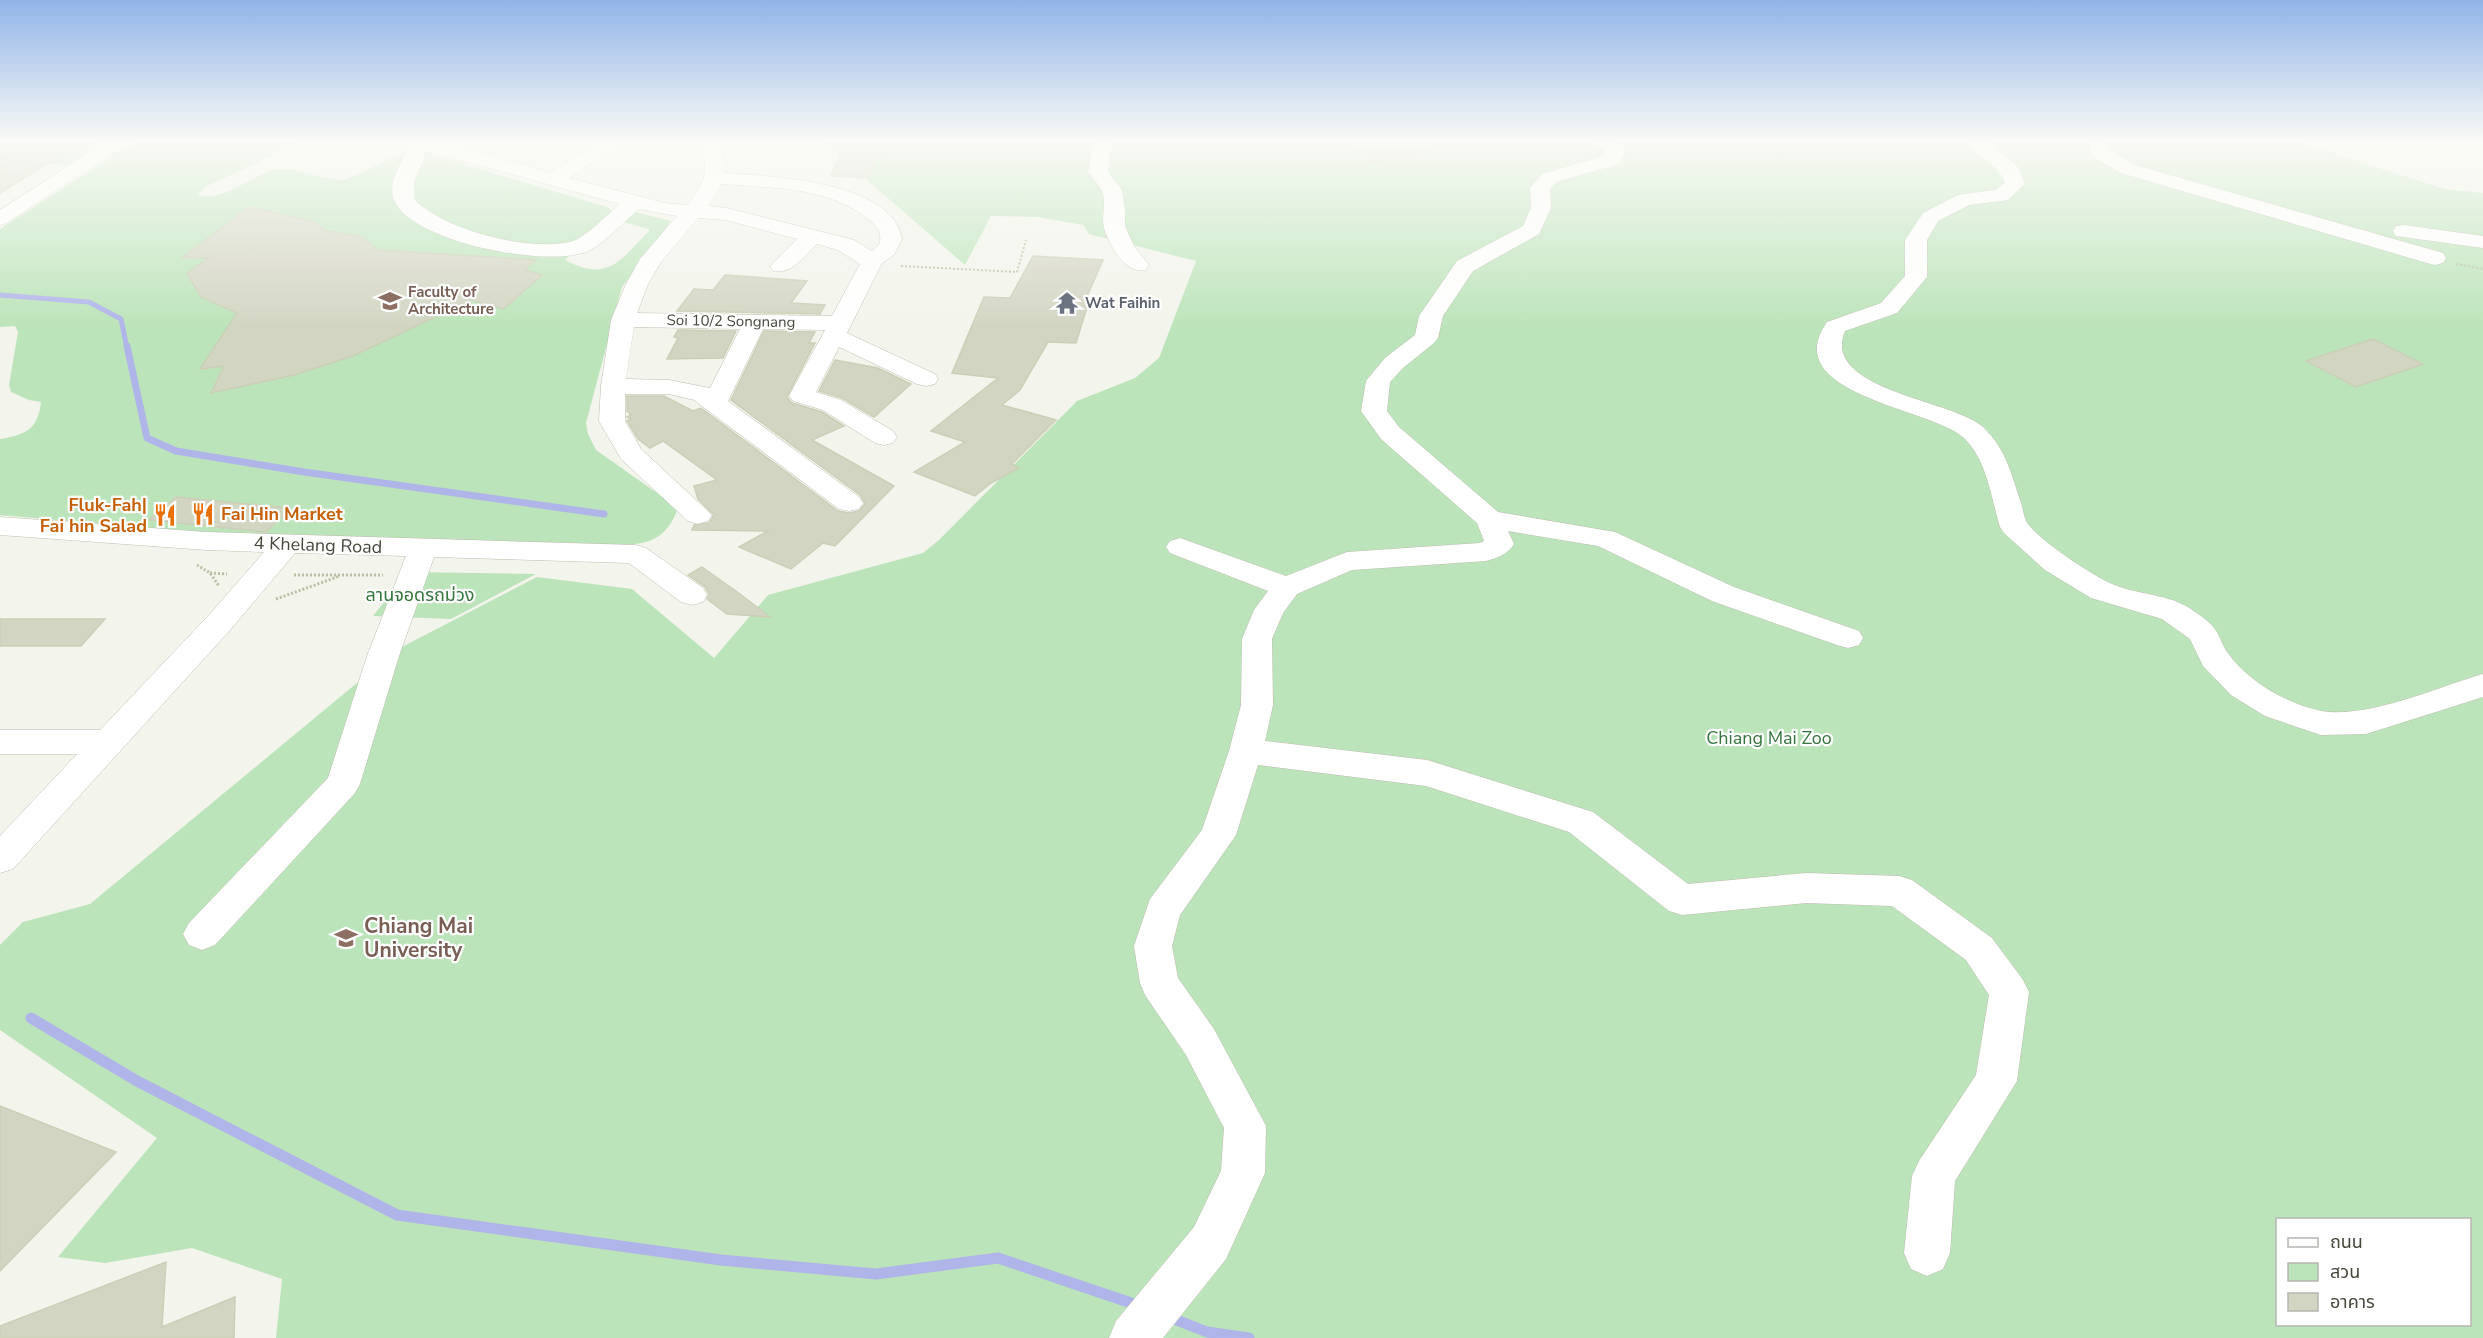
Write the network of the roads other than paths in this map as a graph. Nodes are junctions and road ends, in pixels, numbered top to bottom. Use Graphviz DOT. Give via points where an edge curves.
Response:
graph roads {
  1 [pos="24,202"];
  2 [pos="404,202"];
  3 [pos="635,202"];
  4 [pos="637,202"];
  5 [pos="700,202"];
  6 [pos="856,202"];
  7 [pos="1114,202"];
  8 [pos="1541,202"];
  9 [pos="1960,202"];
  10 [pos="2241,202"];
  11 [pos="693,211"];
  12 [pos="2276,213"];
  13 [pos="1,217"];
  14 [pos="813,236"];
  15 [pos="2483,243"];
  16 [pos="2435,258"];
  17 [pos="871,262"];
  18 [pos="1138,265"];
  19 [pos="782,266"];
  20 [pos="623,320"];
  21 [pos="755,322"];
  22 [pos="836,330"];
  23 [pos="926,379"];
  24 [pos="613,386"];
  25 [pos="714,405"];
  26 [pos="884,436"];
  27 [pos="849,503"];
  28 [pos="698,515"];
  29 [pos="1489,519"];
  30 [pos="0,526"];
  31 [pos="286,544"];
  32 [pos="1180,547"];
  33 [pos="418,561"];
  34 [pos="1287,587"];
  35 [pos="692,595"];
  36 [pos="1848,639"];
  37 [pos="2475,692"];
  38 [pos="0,741"];
  39 [pos="109,742"];
  40 [pos="1246,751"];
  41 [pos="0,859"];
  42 [pos="202,934"];
  43 [pos="1927,1253"];
  44 [pos="1133,1338"];
  1 -- 13 [label="street"];
  2 -- 3 [label="street" via="417,215 457,235 506,246 553,250 582,246"];
  4 -- 11 [label="street"];
  5 -- 11 [label="street"];
  6 -- 17 [label="street" via="869,207 890,229 892,237 884,254"];
  7 -- 18 [label="street" via="1114,226 1124,248"];
  8 -- 29 [label="street" via="1532,230 1465,266 1431,316 1426,338 1378,381 1374,411 1390,433"];
  9 -- 37 [label="street" via="1930,217 1916,240 1916,277 1888,308 1835,327 1828,343 1832,361 1844,374 1866,388 1972,431 1993,456 2014,527 2055,563 2102,591 2173,612 2202,633 2214,657 2242,687 2276,708 2321,723 2366,722"];
  10 -- 12 [label="street"];
  11 -- 14 [label="street" via="726,214"];
  11 -- 20 [label="street" via="644,270"];
  12 -- 15 [label="street"];
  12 -- 16 [label="street"];
  14 -- 17 [label="street" via="864,254"];
  14 -- 19 [label="street"];
  17 -- 22 [label="street"];
  20 -- 21 [label="street, Soi 10/2 Songnang"];
  20 -- 24 [label="street"];
  21 -- 22 [label="street, Soi 10/2 Songnang"];
  21 -- 25 [label="street"];
  22 -- 23 [label="street"];
  22 -- 26 [label="street" via="802,396 832,405"];
  24 -- 25 [label="street" via="686,389 702,394"];
  24 -- 28 [label="street" via="612,421 630,453"];
  25 -- 27 [label="street"];
  29 -- 34 [label="street" via="1500,544 1486,552 1347,561"];
  29 -- 36 [label="street" via="1605,538 1723,594"];
  30 -- 31 [label="street, 4 Khelang Road"];
  31 -- 33 [label="street, 4 Khelang Road"];
  31 -- 39 [label="street"];
  32 -- 34 [label="street"];
  33 -- 35 [label="street, 4 Khelang Road" via="636,554"];
  33 -- 42 [label="street" via="343,784"];
  34 -- 40 [label="street" via="1269,610 1257,639 1257,705"];
  38 -- 39 [label="street"];
  39 -- 41 [label="street"];
  40 -- 43 [label="street" via="1427,773 1581,822 1682,900 1806,888 1899,891 1979,949 2009,992 1996,1081 1934,1176"];
  40 -- 44 [label="street" via="1218,835 1163,910 1153,946 1159,983 1200,1042 1245,1126 1243,1173 1210,1243"];
}
